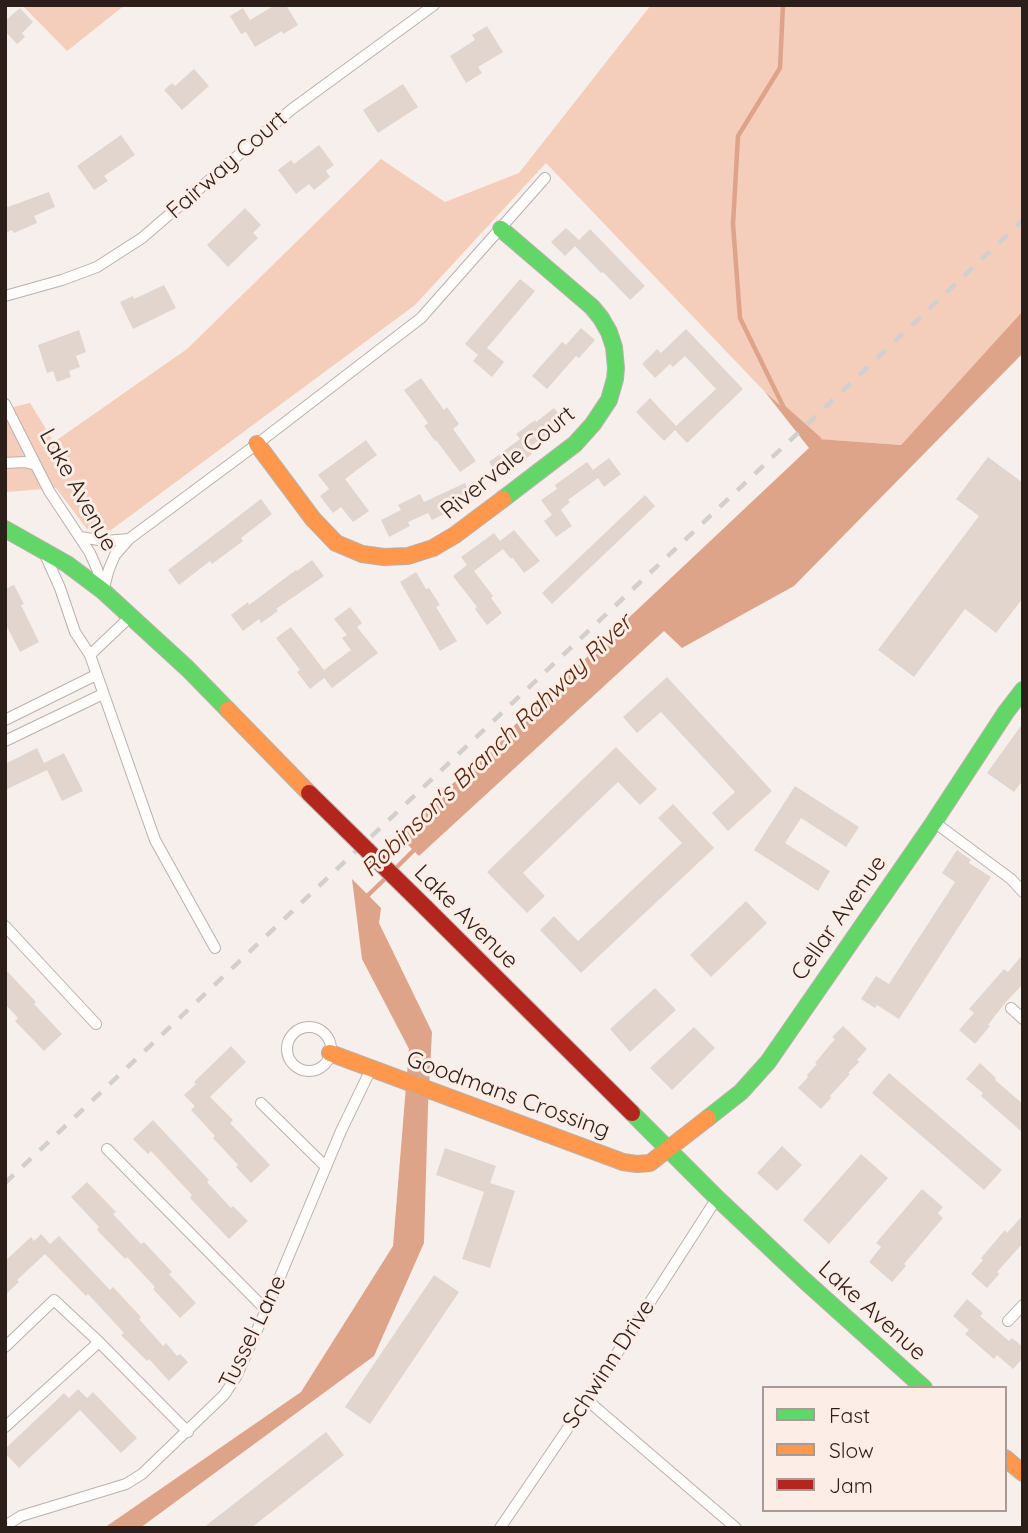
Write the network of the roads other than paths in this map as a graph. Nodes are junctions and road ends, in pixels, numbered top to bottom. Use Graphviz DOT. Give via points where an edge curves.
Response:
graph roads {
  1 [pos="435,5"];
  2 [pos="545,178"];
  3 [pos="501,229"];
  4 [pos="5,296"];
  5 [pos="5,404"];
  6 [pos="257,444"];
  7 [pos="5,463"];
  8 [pos="36,466"];
  9 [pos="5,529"];
  10 [pos="80,537"];
  11 [pos="129,539"];
  12 [pos="43,550"];
  13 [pos="103,591"];
  14 [pos="131,615"];
  15 [pos="89,655"];
  16 [pos="96,675"];
  17 [pos="1023,690"];
  18 [pos="103,694"];
  19 [pos="5,720"];
  20 [pos="5,741"];
  21 [pos="934,822"];
  22 [pos="1023,892"];
  23 [pos="5,926"];
  24 [pos="215,948"];
  25 [pos="1011,1008"];
  26 [pos="1023,1019"];
  27 [pos="96,1024"];
  28 [pos="330,1053"];
  29 [pos="371,1069"];
  30 [pos="261,1103"];
  31 [pos="107,1149"];
  32 [pos="668,1149"];
  33 [pos="326,1167"];
  34 [pos="717,1198"];
  35 [pos="1023,1305"];
  36 [pos="266,1310"];
  37 [pos="1008,1321"];
  38 [pos="99,1342"];
  39 [pos="5,1347"];
  40 [pos="922,1386"];
  41 [pos="587,1400"];
  42 [pos="5,1427"];
  43 [pos="188,1432"];
  44 [pos="1007,1460"];
  45 [pos="1022,1471"];
  46 [pos="5,1526"];
  47 [pos="500,1528"];
  48 [pos="736,1528"];
  1 -- 4 [label="street, Fairway Court" via="292,109 142,239 97,267"];
  2 -- 3 [label="street"];
  3 -- 6 [label="street" via="421,318"];
  3 -- 6 [label="street, Rivervale Court" via="592,307 609,332 616,368 609,400 575,443 455,535 433,548 384,558 336,543"];
  5 -- 8 [label="street, Lake Avenue"];
  6 -- 11 [label="street"];
  7 -- 8 [label="street"];
  8 -- 10 [label="street, Lake Avenue"];
  9 -- 12 [label="street"];
  10 -- 11 [label="street"];
  10 -- 13 [label="street, Lake Avenue"];
  11 -- 13 [label="street" via="115,555"];
  12 -- 13 [label="street"];
  12 -- 15 [label="street" via="75,632"];
  13 -- 14 [label="street, Lake Avenue"];
  14 -- 15 [label="street"];
  14 -- 32 [label="street, Lake Avenue, bridge"];
  15 -- 16 [label="street"];
  16 -- 18 [label="street"];
  16 -- 19 [label="street"];
  17 -- 21 [label="street, Cellar Avenue"];
  18 -- 20 [label="street"];
  18 -- 24 [label="street" via="155,840"];
  21 -- 22 [label="street"];
  21 -- 32 [label="street, Cellar Avenue" via="768,1062 741,1092"];
  23 -- 27 [label="street"];
  25 -- 26 [label="street"];
  28 -- 28 [label="street" via="329,1040 311,1027 297,1031 288,1043 293,1064 306,1071 324,1064"];
  28 -- 29 [label="street, Goodmans Crossing"];
  29 -- 32 [label="street, Goodmans Crossing" via="623,1162 650,1163"];
  29 -- 33 [label="street, Tussel Lane"];
  30 -- 33 [label="street"];
  31 -- 36 [label="street"];
  32 -- 34 [label="street, Lake Avenue"];
  33 -- 36 [label="street, Tussel Lane"];
  34 -- 40 [label="street, Lake Avenue"];
  34 -- 41 [label="street, Schwinn Drive"];
  35 -- 37 [label="street"];
  36 -- 43 [label="street, Tussel Lane" via="236,1377"];
  38 -- 39 [label="street" via="54,1300"];
  38 -- 42 [label="street"];
  38 -- 43 [label="street"];
  41 -- 47 [label="street, Schwinn Drive"];
  41 -- 48 [label="street"];
  43 -- 46 [label="street, Tussel Lane" via="126,1484 21,1516"];
  44 -- 45 [label="street"];
}
